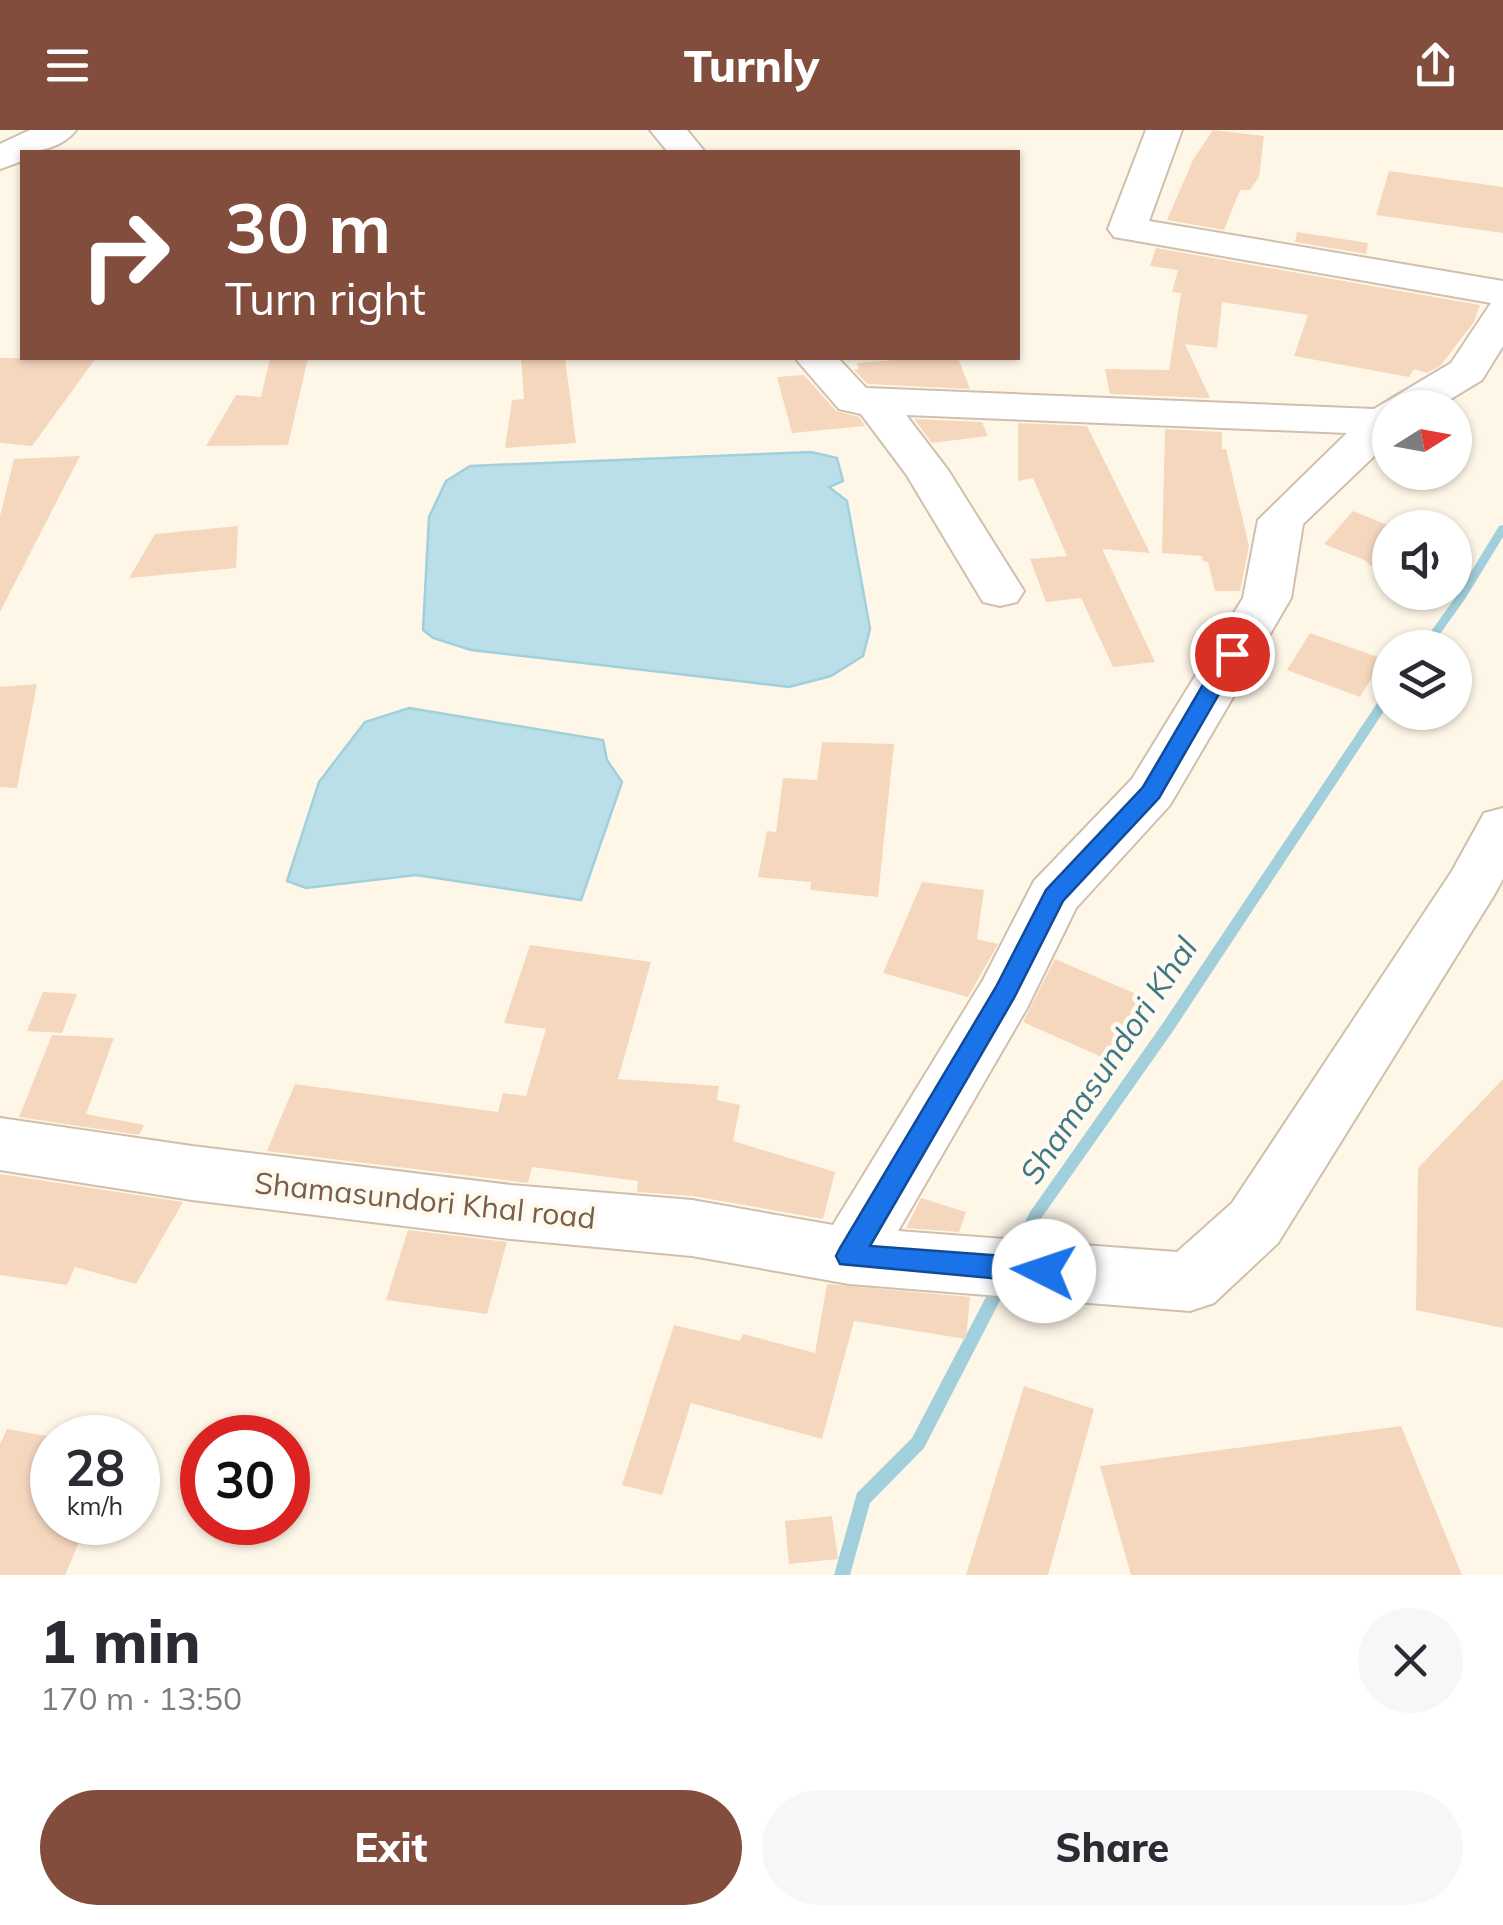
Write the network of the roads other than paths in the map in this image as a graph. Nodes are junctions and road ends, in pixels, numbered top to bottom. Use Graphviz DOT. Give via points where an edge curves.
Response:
graph roads {
  1 [pos="58,130"];
  2 [pos="668,130"];
  3 [pos="1164,130"];
  4 [pos="685,150"];
  5 [pos="0,158"];
  6 [pos="1503,293"];
  7 [pos="1503,312"];
  8 [pos="818,360"];
  9 [pos="1434,390"];
  10 [pos="854,400"];
  11 [pos="1372,415"];
  12 [pos="1372,435"];
  13 [pos="1000,592"];
  14 [pos="1503,826"];
  15 [pos="0,1144"];
  16 [pos="849,1256"];
  1 -- 5 [label="street"];
  2 -- 4 [label="street"];
  3 -- 6 [label="street" via="1127,229"];
  7 -- 9 [label="street" via="1467,370"];
  8 -- 10 [label="street"];
  10 -- 11 [label="street"];
  10 -- 13 [label="street" via="875,404 926,470"];
  12 -- 16 [label="street" via="1281,520 1268,598 1151,792 1054,896 1006,992"];
  14 -- 16 [label="street, Shamasundori Khal road" via="1473,884 1254,1224 1190,1282"];
  15 -- 16 [label="street, Shamasundori Khal road" via="192,1174 692,1228"];
}
